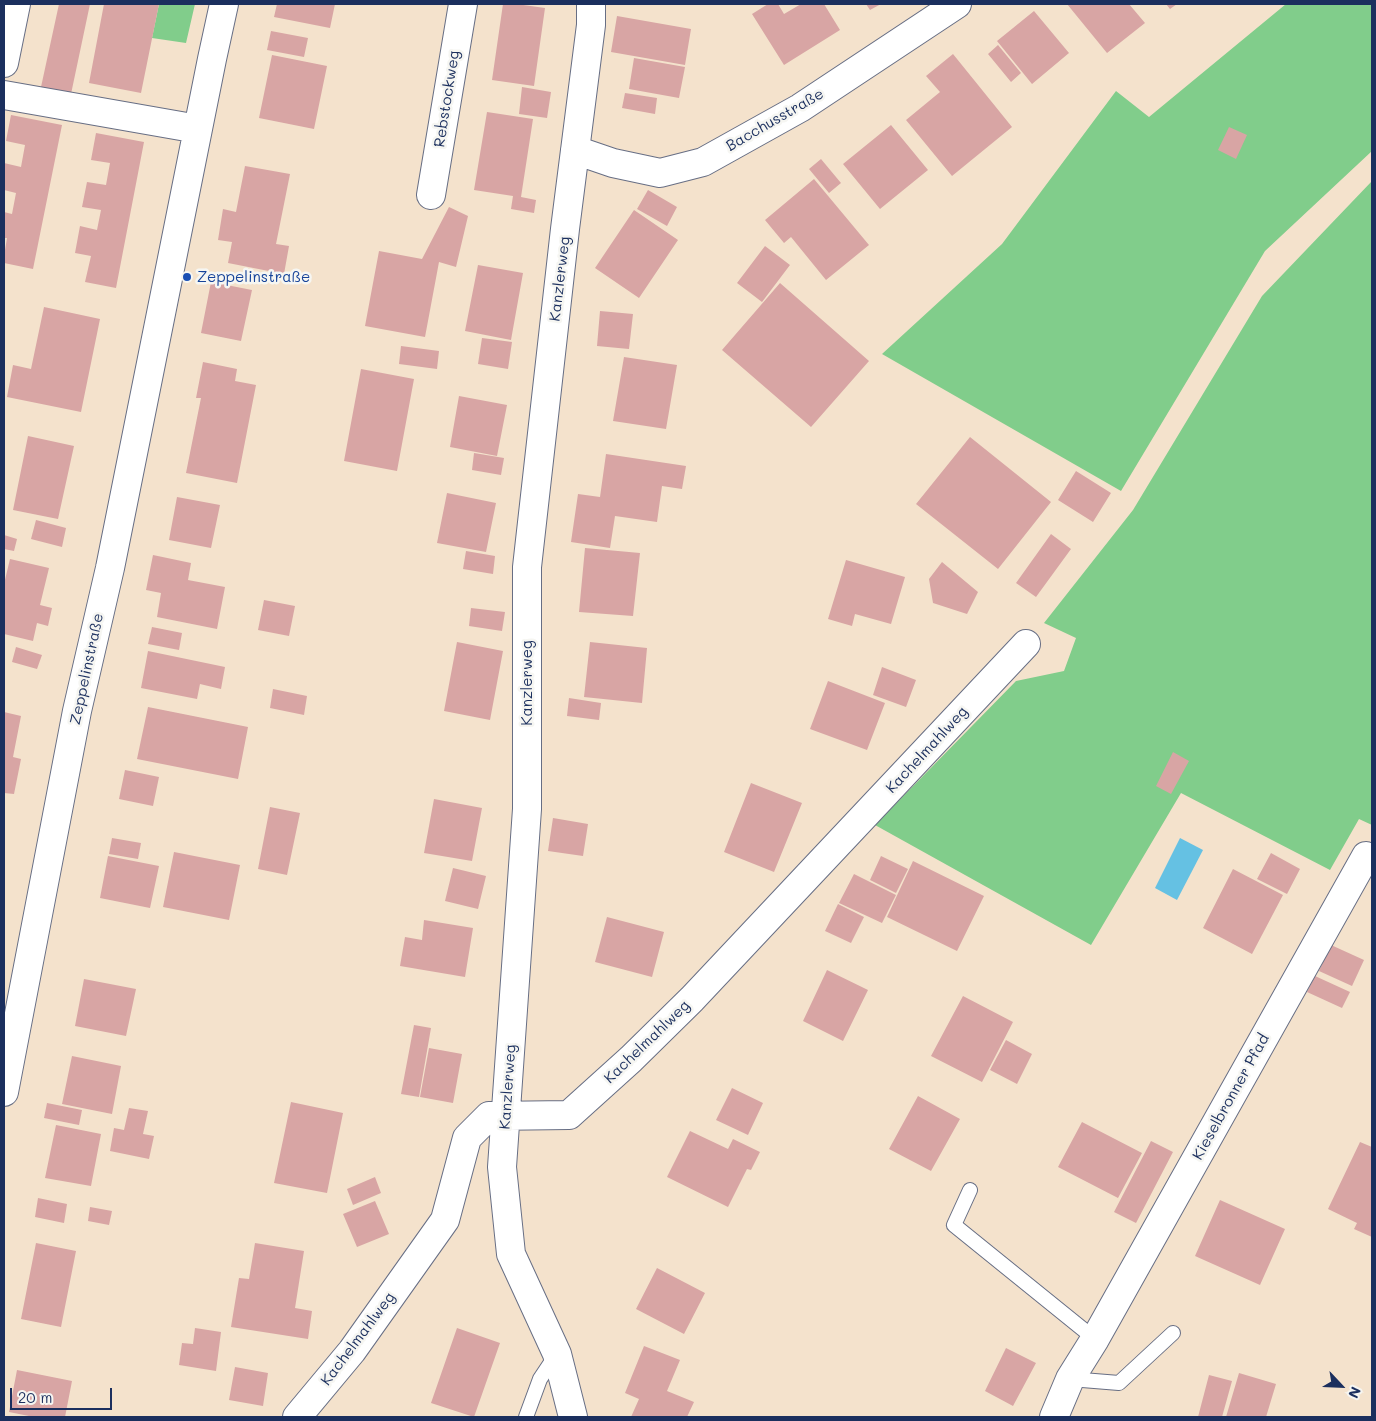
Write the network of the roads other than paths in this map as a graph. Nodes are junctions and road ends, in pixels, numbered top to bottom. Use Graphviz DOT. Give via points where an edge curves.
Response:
graph roads {
  1 [pos="16,4"];
  2 [pos="224,4"];
  3 [pos="463,4"];
  4 [pos="591,4"];
  5 [pos="957,4"];
  6 [pos="4,63"];
  7 [pos="4,95"];
  8 [pos="198,129"];
  9 [pos="575,150"];
  10 [pos="431,194"];
  11 [pos="1026,644"];
  12 [pos="1366,856"];
  13 [pos="4,1092"];
  14 [pos="505,1115"];
  15 [pos="970,1190"];
  16 [pos="1174,1333"];
  17 [pos="1095,1339"];
  18 [pos="556,1354"];
  19 [pos="1070,1379"];
  20 [pos="297,1417"];
  21 [pos="526,1417"];
  22 [pos="573,1417"];
  23 [pos="1054,1417"];
  1 -- 6 [label="street"];
  2 -- 8 [label="street, Zeppelinstraße"];
  3 -- 10 [label="street, Rebstockweg"];
  4 -- 9 [label="street, Kanzlerweg"];
  5 -- 9 [label="street, Bacchusstraße" via="800,108 703,162 660,174"];
  7 -- 8 [label="street"];
  8 -- 13 [label="street, Zeppelinstraße" via="110,568 77,711"];
  9 -- 14 [label="street, Kanzlerweg" via="527,567 528,809"];
  11 -- 14 [label="street, Kachelmahlweg" via="692,999 631,1059 569,1115"];
  12 -- 17 [label="street, Kieselbronner Pfad"];
  14 -- 18 [label="street, Kanzlerweg" via="502,1167 511,1254"];
  14 -- 20 [label="street, Kachelmahlweg" via="489,1116 467,1138 445,1220 352,1352"];
  15 -- 17 [label="lane" via="954,1225"];
  16 -- 19 [label="lane" via="1119,1383"];
  17 -- 19 [label="street, Kieselbronner Pfad"];
  18 -- 21 [label="lane" via="540,1380"];
  18 -- 22 [label="street, Kanzlerweg"];
  19 -- 23 [label="street, Kieselbronner Pfad"];
}
